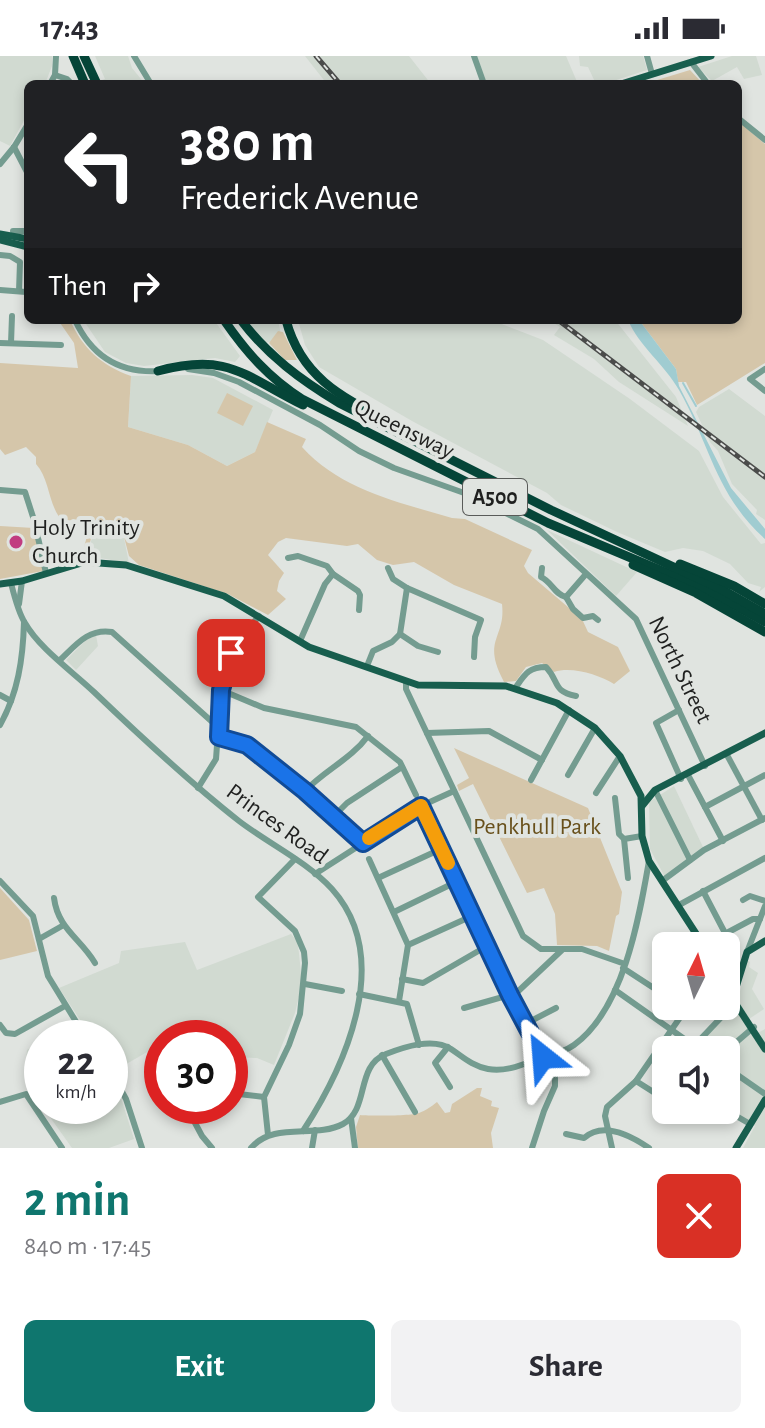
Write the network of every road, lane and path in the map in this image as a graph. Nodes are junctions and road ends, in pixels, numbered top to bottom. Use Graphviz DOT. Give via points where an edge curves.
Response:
graph roads {
  1 [pos="56,56"];
  2 [pos="72,56"];
  3 [pos="134,56"];
  4 [pos="474,56"];
  5 [pos="647,56"];
  6 [pos="711,56"];
  7 [pos="85,58"];
  8 [pos="695,59"];
  9 [pos="652,74"];
  10 [pos="55,75"];
  11 [pos="52,80"];
  12 [pos="68,80"];
  13 [pos="83,80"];
  14 [pos="95,80"];
  15 [pos="149,80"];
  16 [pos="483,80"];
  17 [pos="633,80"];
  18 [pos="706,80"];
  19 [pos="742,121"];
  20 [pos="24,131"];
  21 [pos="765,140"];
  22 [pos="14,147"];
  23 [pos="0,164"];
  24 [pos="24,166"];
  25 [pos="13,231"];
  26 [pos="24,236"];
  27 [pos="0,237"];
  28 [pos="24,237"];
  29 [pos="24,246"];
  30 [pos="0,255"];
  31 [pos="0,290"];
  32 [pos="23,291"];
  33 [pos="12,316"];
  34 [pos="77,324"];
  35 [pos="227,324"];
  36 [pos="244,324"];
  37 [pos="287,324"];
  38 [pos="57,342"];
  39 [pos="0,343"];
  40 [pos="11,343"];
  41 [pos="765,369"];
  42 [pos="158,371"];
  43 [pos="765,391"];
  44 [pos="379,440"];
  45 [pos="501,485"];
  46 [pos="0,490"];
  47 [pos="551,510"];
  48 [pos="548,523"];
  49 [pos="299,548"];
  50 [pos="298,556"];
  51 [pos="288,558"];
  52 [pos="388,568"];
  53 [pos="542,568"];
  54 [pos="46,573"];
  55 [pos="333,574"];
  56 [pos="586,574"];
  57 [pos="22,581"];
  58 [pos="11,583"];
  59 [pos="0,584"];
  60 [pos="407,588"];
  61 [pos="566,597"];
  62 [pos="19,604"];
  63 [pos="765,604"];
  64 [pos="359,610"];
  65 [pos="765,614"];
  66 [pos="259,616"];
  67 [pos="598,620"];
  68 [pos="24,622"];
  69 [pos="765,622"];
  70 [pos="765,632"];
  71 [pos="400,634"];
  72 [pos="300,641"];
  73 [pos="438,652"];
  74 [pos="474,657"];
  75 [pos="60,660"];
  76 [pos="367,666"];
  77 [pos="406,681"];
  78 [pos="516,687"];
  79 [pos="221,690"];
  80 [pos="0,695"];
  81 [pos="576,696"];
  82 [pos="11,701"];
  83 [pos="569,710"];
  84 [pos="679,710"];
  85 [pos="0,725"];
  86 [pos="219,728"];
  87 [pos="595,728"];
  88 [pos="427,733"];
  89 [pos="765,733"];
  90 [pos="368,736"];
  91 [pos="219,737"];
  92 [pos="727,755"];
  93 [pos="620,756"];
  94 [pos="542,760"];
  95 [pos="705,766"];
  96 [pos="402,767"];
  97 [pos="568,775"];
  98 [pos="765,775"];
  99 [pos="684,777"];
  100 [pos="531,780"];
  101 [pos="637,785"];
  102 [pos="744,787"];
  103 [pos="198,788"];
  104 [pos="655,790"];
  105 [pos="305,791"];
  106 [pos="454,791"];
  107 [pos="596,793"];
  108 [pos="416,795"];
  109 [pos="615,798"];
  110 [pos="421,806"];
  111 [pos="642,806"];
  112 [pos="705,807"];
  113 [pos="334,816"];
  114 [pos="763,819"];
  115 [pos="642,836"];
  116 [pos="624,839"];
  117 [pos="723,841"];
  118 [pos="363,843"];
  119 [pos="441,849"];
  120 [pos="765,858"];
  121 [pos="295,859"];
  122 [pos="369,859"];
  123 [pos="690,860"];
  124 [pos="649,861"];
  125 [pos="315,874"];
  126 [pos="378,878"];
  127 [pos="628,878"];
  128 [pos="0,881"];
  129 [pos="662,881"];
  130 [pos="456,882"];
  131 [pos="703,891"];
  132 [pos="54,898"];
  133 [pos="743,900"];
  134 [pos="765,903"];
  135 [pos="679,905"];
  136 [pos="394,912"];
  137 [pos="472,916"];
  138 [pos="760,919"];
  139 [pos="62,926"];
  140 [pos="695,932"];
  141 [pos="724,932"];
  142 [pos="727,932"];
  143 [pos="754,935"];
  144 [pos="39,939"];
  145 [pos="761,944"];
  146 [pos="408,945"];
  147 [pos="487,946"];
  148 [pos="562,950"];
  149 [pos="747,952"];
  150 [pos="95,963"];
  151 [pos="624,966"];
  152 [pos="740,972"];
  153 [pos="402,979"];
  154 [pos="305,984"];
  155 [pos="652,986"];
  156 [pos="615,990"];
  157 [pos="342,991"];
  158 [pos="359,994"];
  159 [pos="511,997"];
  160 [pos="399,1001"];
  161 [pos="65,1006"];
  162 [pos="464,1008"];
  163 [pos="556,1008"];
  164 [pos="740,1012"];
  165 [pos="74,1020"];
  166 [pos="677,1020"];
  167 [pos="718,1020"];
  168 [pos="525,1024"];
  169 [pos="0,1025"];
  170 [pos="752,1028"];
  171 [pos="672,1030"];
  172 [pos="668,1036"];
  173 [pos="679,1036"];
  174 [pos="704,1036"];
  175 [pos="740,1039"];
  176 [pos="419,1045"];
  177 [pos="448,1047"];
  178 [pos="765,1049"];
  179 [pos="382,1055"];
  180 [pos="547,1056"];
  181 [pos="652,1058"];
  182 [pos="740,1078"];
  183 [pos="636,1081"];
  184 [pos="450,1087"];
  185 [pos="652,1091"];
  186 [pos="248,1095"];
  187 [pos="264,1097"];
  188 [pos="765,1097"];
  189 [pos="0,1102"];
  190 [pos="128,1105"];
  191 [pos="415,1112"];
  192 [pos="351,1118"];
  193 [pos="740,1118"];
  194 [pos="196,1124"];
  195 [pos="750,1124"];
  196 [pos="315,1130"];
  197 [pos="608,1130"];
  198 [pos="303,1131"];
  199 [pos="566,1134"];
  200 [pos="268,1135"];
  201 [pos="739,1146"];
  202 [pos="62,1148"];
  203 [pos="142,1148"];
  204 [pos="212,1148"];
  205 [pos="251,1148"];
  206 [pos="312,1148"];
  207 [pos="355,1148"];
  208 [pos="532,1148"];
  209 [pos="612,1148"];
  210 [pos="649,1148"];
  1 -- 10 [label="street"];
  2 -- 13 [label="highway"];
  3 -- 15 [label="street"];
  4 -- 16 [label="street"];
  5 -- 9 [label="street"];
  6 -- 8 [label="main road"];
  7 -- 14 [label="highway"];
  8 -- 9 [label="main road"];
  8 -- 18 [label="street"];
  9 -- 17 [label="main road"];
  10 -- 11 [label="street"];
  10 -- 12 [label="street"];
  19 -- 21 [label="street"];
  20 -- 22 [label="street"];
  22 -- 23 [label="street"];
  22 -- 24 [label="street"];
  25 -- 26 [label="street"];
  27 -- 28 [label="main road"];
  27 -- 29 [label="main road"];
  30 -- 32 [label="street" via="22,261"];
  31 -- 32 [label="street"];
  33 -- 40 [label="street"];
  34 -- 42 [label="street, North Street" via="89,345 112,364"];
  35 -- 44 [label="highway, Queensway / A500" via="268,375"];
  36 -- 45 [label="highway, Queensway / A500" via="306,383"];
  37 -- 45 [label="highway" via="297,351 323,383"];
  38 -- 40 [label="street"];
  39 -- 40 [label="street"];
  41 -- 43 [label="street" via="750,379"];
  42 -- 44 [label="highway" via="210,364 239,369"];
  42 -- 56 [label="street, North Street" via="185,369 239,382 359,451 538,529"];
  44 -- 48 [label="highway, Queensway / A500"];
  45 -- 47 [label="highway, Queensway / A500"];
  46 -- 54 [label="street" via="25,492"];
  47 -- 63 [label="highway" via="734,586"];
  47 -- 65 [label="highway, Queensway / A500"];
  48 -- 69 [label="highway, Queensway / A500" via="705,589"];
  48 -- 70 [label="highway"];
  49 -- 50 [label="street"];
  50 -- 51 [label="street"];
  50 -- 55 [label="street" via="322,563"];
  52 -- 60 [label="street"];
  53 -- 61 [label="street" via="541,577"];
  54 -- 57 [label="main road"];
  54 -- 66 [label="main road" via="85,562 126,565 224,596"];
  55 -- 64 [label="street" via="358,591"];
  55 -- 72 [label="street"];
  56 -- 61 [label="street"];
  56 -- 84 [label="street, North Street" via="636,619"];
  57 -- 58 [label="main road"];
  57 -- 62 [label="street, Princes Road"];
  58 -- 59 [label="main road"];
  58 -- 62 [label="street, Princes Road"];
  60 -- 71 [label="street"];
  60 -- 74 [label="street" via="481,620"];
  61 -- 67 [label="street" via="583,618"];
  62 -- 68 [label="street, Princes Road"];
  66 -- 72 [label="main road"];
  66 -- 79 [label="street" via="231,653"];
  68 -- 75 [label="street, Princes Road"];
  68 -- 82 [label="street" via="21,669"];
  71 -- 73 [label="street"];
  71 -- 76 [label="street" via="373,651"];
  72 -- 76 [label="main road"];
  75 -- 86 [label="street" via="90,634 112,632"];
  75 -- 103 [label="street, Princes Road"];
  76 -- 77 [label="main road"];
  77 -- 78 [label="main road" via="424,687"];
  77 -- 88 [label="street"];
  78 -- 81 [label="street" via="527,671 546,667 563,693"];
  78 -- 83 [label="main road"];
  79 -- 86 [label="street"];
  79 -- 90 [label="street" via="264,708 356,727"];
  80 -- 82 [label="street"];
  82 -- 85 [label="street"];
  83 -- 87 [label="main road"];
  83 -- 94 [label="street"];
  84 -- 95 [label="street, North Street"];
  84 -- 99 [label="street" via="656,723"];
  86 -- 91 [label="street"];
  87 -- 93 [label="main road"];
  87 -- 97 [label="street"];
  88 -- 94 [label="street" via="489,731"];
  88 -- 106 [label="street"];
  89 -- 92 [label="main road"];
  90 -- 96 [label="street"];
  90 -- 105 [label="street"];
  91 -- 103 [label="street" via="214,764"];
  91 -- 105 [label="street" via="247,745"];
  92 -- 95 [label="main road"];
  92 -- 102 [label="street"];
  93 -- 101 [label="main road"];
  93 -- 107 [label="street"];
  94 -- 100 [label="street"];
  95 -- 99 [label="main road"];
  96 -- 108 [label="street"];
  96 -- 113 [label="street"];
  98 -- 102 [label="street"];
  99 -- 104 [label="main road"];
  99 -- 112 [label="street"];
  101 -- 104 [label="main road"];
  101 -- 111 [label="main road"];
  102 -- 112 [label="street"];
  102 -- 114 [label="street"];
  103 -- 121 [label="street, Princes Road"];
  104 -- 111 [label="main road"];
  104 -- 123 [label="street"];
  105 -- 113 [label="street"];
  106 -- 110 [label="street"];
  106 -- 148 [label="street" via="523,936 541,949"];
  109 -- 116 [label="street"];
  110 -- 118 [label="street"];
  110 -- 119 [label="street"];
  111 -- 115 [label="main road"];
  112 -- 117 [label="street"];
  113 -- 118 [label="street"];
  114 -- 117 [label="street"];
  115 -- 116 [label="street"];
  115 -- 124 [label="main road"];
  116 -- 127 [label="street"];
  117 -- 123 [label="street"];
  118 -- 125 [label="street"];
  119 -- 126 [label="street"];
  119 -- 130 [label="street"];
  120 -- 131 [label="street"];
  121 -- 125 [label="street, Princes Road"];
  121 -- 154 [label="street" via="258,897 300,939"];
  122 -- 126 [label="street"];
  123 -- 129 [label="street"];
  124 -- 129 [label="main road"];
  124 -- 151 [label="street"];
  125 -- 158 [label="street, Princes Road" via="341,901 354,927 361,960"];
  126 -- 136 [label="street"];
  128 -- 144 [label="street" via="33,916"];
  129 -- 135 [label="main road"];
  130 -- 136 [label="street"];
  130 -- 137 [label="street"];
  131 -- 135 [label="street"];
  131 -- 141 [label="street"];
  132 -- 139 [label="street"];
  133 -- 134 [label="street" via="750,896"];
  134 -- 138 [label="street"];
  135 -- 140 [label="main road"];
  136 -- 146 [label="street"];
  137 -- 146 [label="street"];
  137 -- 147 [label="street"];
  138 -- 142 [label="street"];
  138 -- 143 [label="street"];
  139 -- 144 [label="street"];
  139 -- 150 [label="street"];
  143 -- 145 [label="street"];
  143 -- 149 [label="street"];
  144 -- 161 [label="street" via="48,976"];
  145 -- 149 [label="main road"];
  146 -- 153 [label="street"];
  147 -- 153 [label="street" via="423,983"];
  147 -- 159 [label="street"];
  148 -- 151 [label="street" via="594,952"];
  148 -- 159 [label="street"];
  149 -- 152 [label="main road"];
  151 -- 155 [label="street"];
  151 -- 156 [label="street"];
  153 -- 160 [label="street"];
  154 -- 157 [label="street"];
  154 -- 187 [label="street" via="289,1045"];
  156 -- 171 [label="street"];
  156 -- 180 [label="street" via="590,1030 573,1046"];
  158 -- 160 [label="street"];
  158 -- 198 [label="street, Princes Road" via="337,1070"];
  159 -- 162 [label="street"];
  159 -- 168 [label="street"];
  160 -- 176 [label="street" via="409,1008"];
  161 -- 165 [label="street"];
  161 -- 169 [label="street" via="15,1034"];
  163 -- 168 [label="street"];
  164 -- 170 [label="main road"];
  166 -- 171 [label="street"];
  167 -- 174 [label="street"];
  168 -- 180 [label="street"];
  170 -- 175 [label="street"];
  170 -- 178 [label="main road"];
  171 -- 172 [label="street"];
  171 -- 173 [label="street"];
  176 -- 177 [label="street"];
  176 -- 179 [label="street"];
  177 -- 180 [label="street" via="491,1070"];
  177 -- 184 [label="street" via="435,1063"];
  179 -- 191 [label="street"];
  179 -- 192 [label="street" via="370,1067"];
  180 -- 208 [label="street" via="555,1086"];
  181 -- 183 [label="street"];
  182 -- 188 [label="street"];
  183 -- 185 [label="street"];
  183 -- 197 [label="street" via="607,1107"];
  186 -- 187 [label="street"];
  187 -- 200 [label="street"];
  188 -- 195 [label="main road"];
  189 -- 202 [label="street" via="26,1094"];
  190 -- 203 [label="street"];
  192 -- 196 [label="street"];
  192 -- 207 [label="street"];
  193 -- 195 [label="street"];
  194 -- 204 [label="street"];
  195 -- 201 [label="main road"];
  196 -- 198 [label="street"];
  196 -- 206 [label="street"];
  197 -- 199 [label="street" via="597,1129 584,1138"];
  197 -- 209 [label="street"];
  197 -- 210 [label="street"];
  198 -- 200 [label="street"];
  200 -- 205 [label="street"];
}
